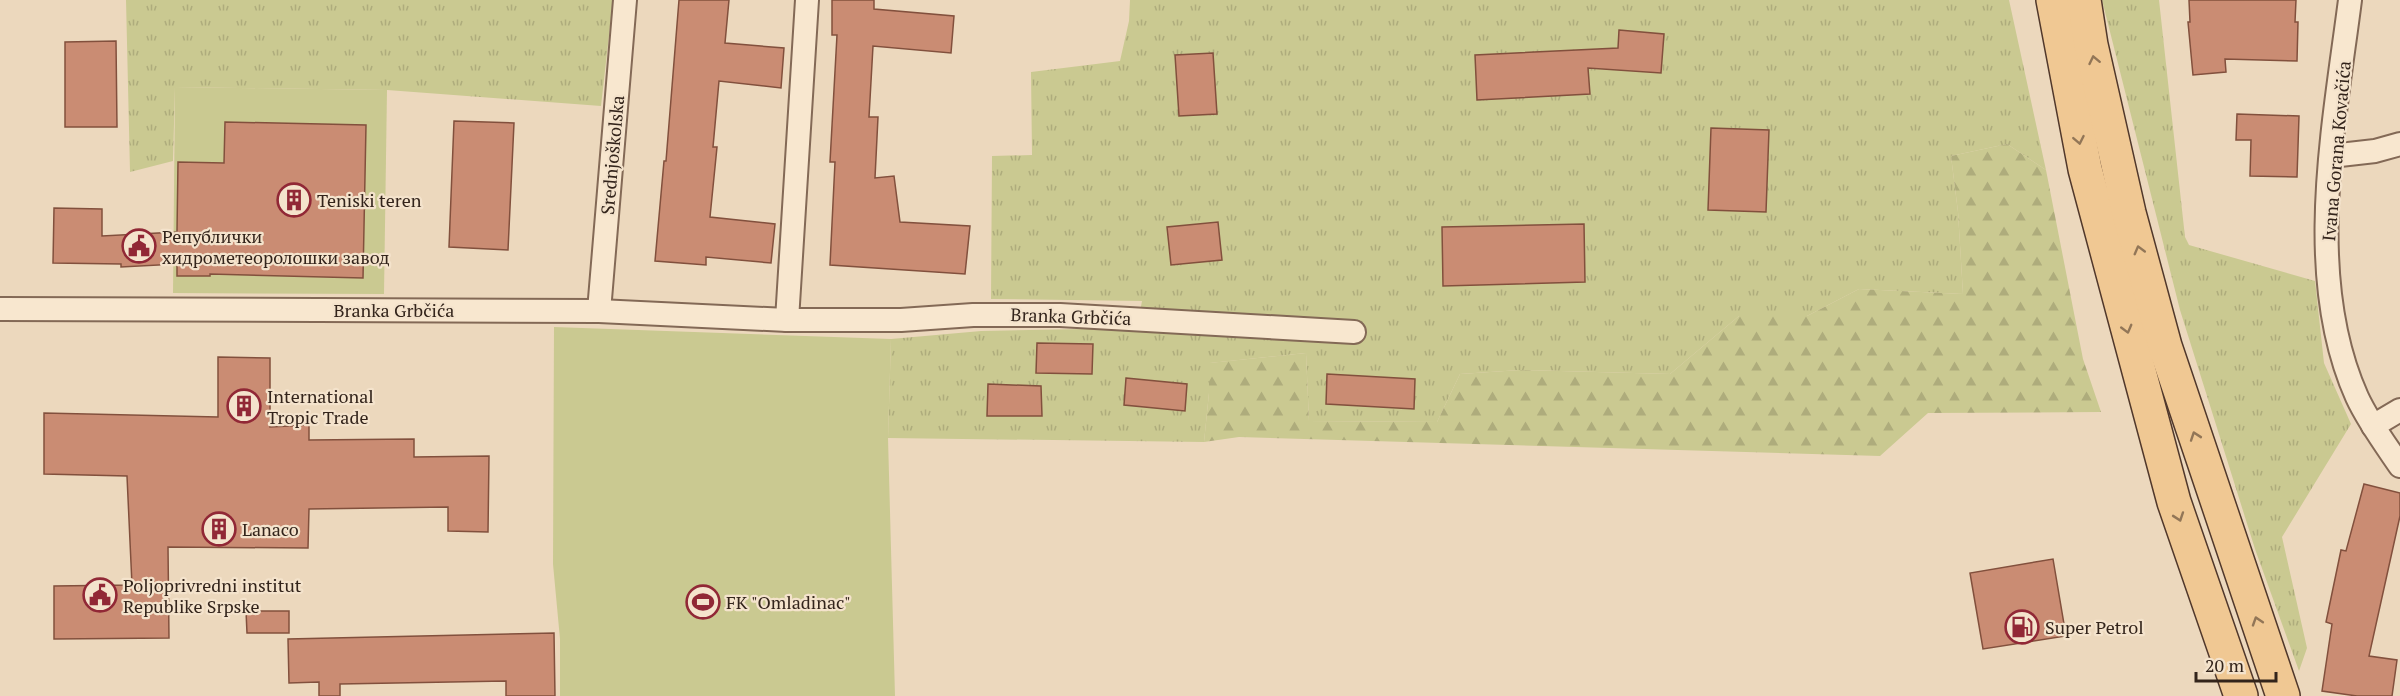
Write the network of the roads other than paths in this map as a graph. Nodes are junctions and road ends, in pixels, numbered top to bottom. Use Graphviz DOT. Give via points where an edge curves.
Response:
graph roads {
  1 [pos="625,0"];
  2 [pos="807,0"];
  3 [pos="2054,0"];
  4 [pos="2084,0"];
  5 [pos="2350,0"];
  6 [pos="2400,144"];
  7 [pos="2331,156"];
  8 [pos="0,309"];
  9 [pos="599,310"];
  10 [pos="787,320"];
  11 [pos="1354,332"];
  12 [pos="2400,410"];
  13 [pos="2373,426"];
  14 [pos="2400,466"];
  15 [pos="2241,696"];
  16 [pos="2283,696"];
  1 -- 9 [label="street, Srednjoškolska"];
  2 -- 10 [label="street"];
  3 -- 15 [label="main road, one-way" via="2085,169 2174,502"];
  16 -- 4 [label="main road, one-way" via="2165,346 2128,213"];
  5 -- 7 [label="street, Ivana Gorana Kovačića"];
  6 -- 7 [label="street"];
  7 -- 13 [label="street, Ivana Gorana Kovačića" via="2327,213 2332,303 2346,368"];
  8 -- 9 [label="street, Branka Grbčića"];
  9 -- 10 [label="street, Branka Grbčića"];
  10 -- 11 [label="street, Branka Grbčića" via="1060,315"];
  12 -- 13 [label="street"];
  13 -- 14 [label="street, Ivana Gorana Kovačića"];
}
